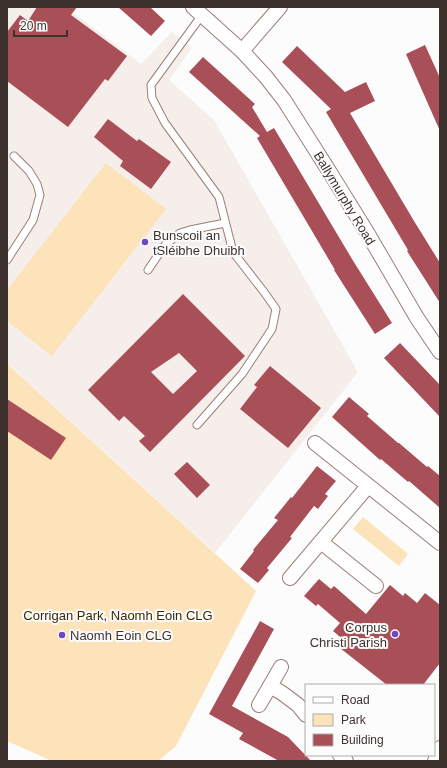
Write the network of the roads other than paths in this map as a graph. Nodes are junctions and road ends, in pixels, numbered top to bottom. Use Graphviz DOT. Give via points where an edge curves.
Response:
graph roads {
  1 [pos="280,7"];
  2 [pos="198,11"];
  3 [pos="242,51"];
  4 [pos="14,156"];
  5 [pos="225,223"];
  6 [pos="7,260"];
  7 [pos="148,270"];
  8 [pos="440,352"];
  9 [pos="197,425"];
  10 [pos="315,443"];
  11 [pos="368,486"];
  12 [pos="321,542"];
  13 [pos="440,543"];
  14 [pos="290,578"];
  15 [pos="376,586"];
  16 [pos="281,667"];
  17 [pos="270,686"];
  18 [pos="260,705"];
  19 [pos="305,714"];
  20 [pos="440,748"];
  21 [pos="435,761"];
  1 -- 3 [label="street"];
  2 -- 3 [label="street, Ballymurphy Road"];
  2 -- 5 [label="lane" via="151,85 152,98 165,123 219,197"];
  3 -- 8 [label="street, Ballymurphy Road" via="284,100"];
  4 -- 6 [label="lane" via="29,171 40,195 33,220"];
  5 -- 7 [label="lane" via="180,233 165,245"];
  5 -- 9 [label="lane" via="233,252 276,309 272,329 242,374"];
  10 -- 11 [label="street"];
  11 -- 12 [label="street"];
  11 -- 13 [label="street"];
  12 -- 14 [label="street"];
  12 -- 15 [label="street"];
  16 -- 17 [label="street"];
  17 -- 18 [label="street"];
  17 -- 19 [label="street" via="298,705"];
  20 -- 21 [label="street"];
}
